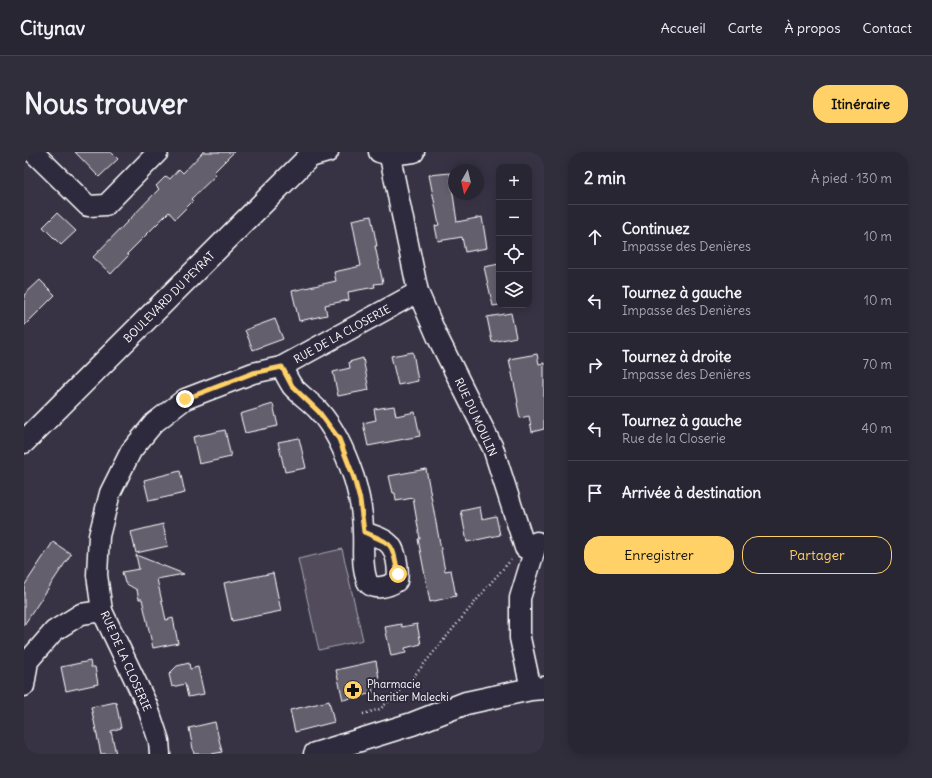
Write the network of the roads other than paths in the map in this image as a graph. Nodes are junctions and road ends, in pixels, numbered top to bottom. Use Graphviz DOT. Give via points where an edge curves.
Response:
graph roads {
  1 [pos="158,152"];
  2 [pos="414,152"];
  3 [pos="386,153"];
  4 [pos="316,154"];
  5 [pos="43,155"];
  6 [pos="418,292"];
  7 [pos="282,367"];
  8 [pos="24,442"];
  9 [pos="364,532"];
  10 [pos="535,542"];
  11 [pos="102,611"];
  12 [pos="24,686"];
  13 [pos="537,688"];
  14 [pos="160,754"];
  15 [pos="315,754"];
  1 -- 5 [label="street" via="106,205 88,206"];
  2 -- 3 [label="street"];
  3 -- 6 [label="street, RUE DU MOULIN"];
  4 -- 8 [label="main road, BOULEVARD DU PEYRAT"];
  6 -- 7 [label="street, RUE DE LA CLOSERIE"];
  6 -- 10 [label="street, RUE DU MOULIN"];
  7 -- 9 [label="street" via="292,386 319,412 339,439 360,500"];
  7 -- 11 [label="street, RUE DE LA CLOSERIE" via="253,373 185,399 154,423 131,451 110,493 100,536 97,575"];
  10 -- 13 [label="street" via="520,598 520,638"];
  11 -- 12 [label="street" via="81,614 54,631 28,661"];
  11 -- 14 [label="street, RUE DE LA CLOSERIE" via="147,705 159,741"];
  13 -- 15 [label="main road" via="466,704 412,724"];
}
